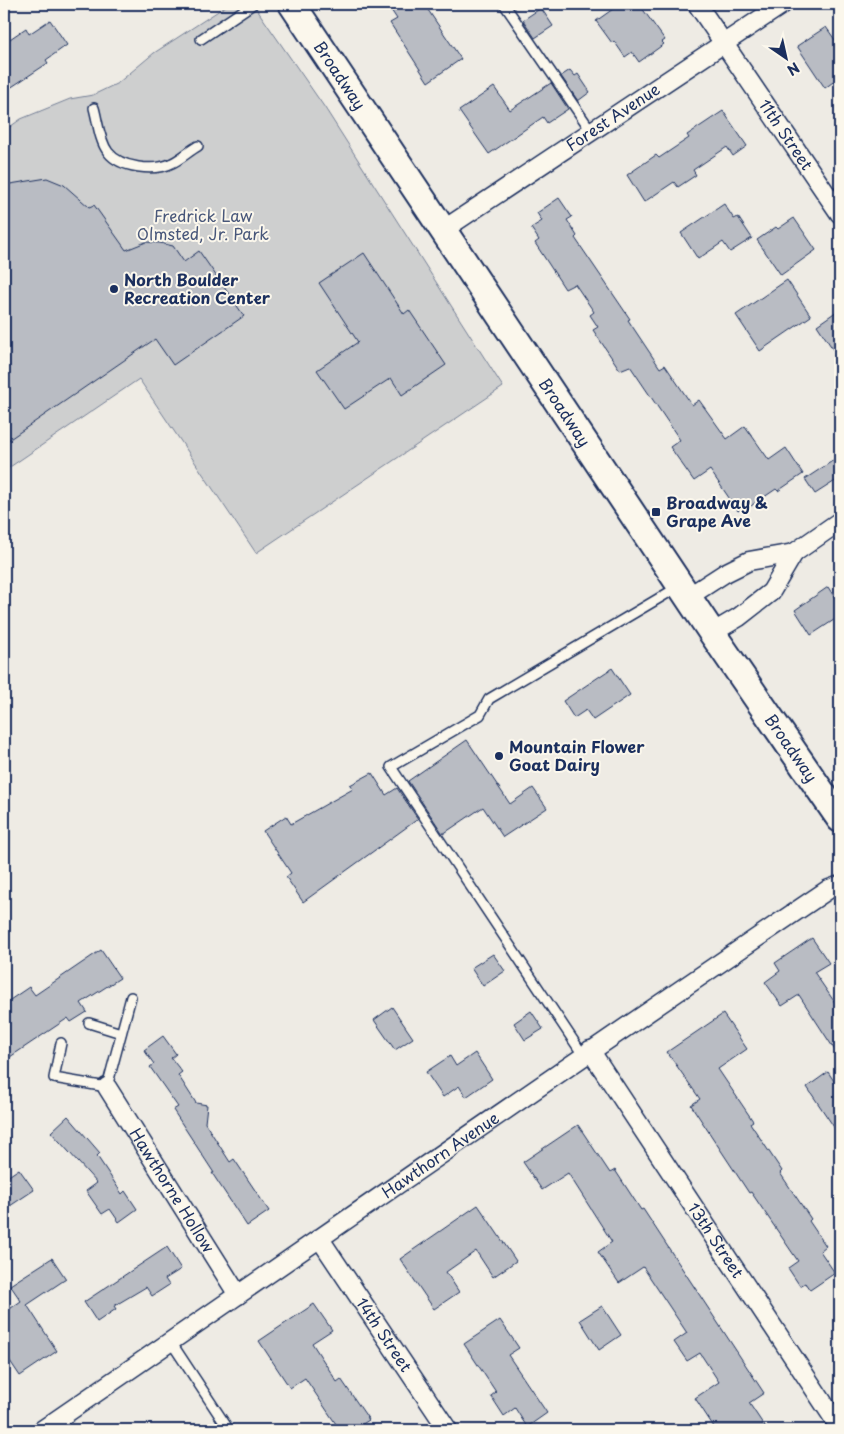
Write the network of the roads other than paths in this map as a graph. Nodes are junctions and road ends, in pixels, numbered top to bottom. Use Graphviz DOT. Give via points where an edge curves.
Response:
graph roads {
  1 [pos="253,4"];
  2 [pos="292,4"];
  3 [pos="504,4"];
  4 [pos="697,4"];
  5 [pos="783,4"];
  6 [pos="201,39"];
  7 [pos="724,43"];
  8 [pos="94,108"];
  9 [pos="592,132"];
  10 [pos="198,146"];
  11 [pos="840,214"];
  12 [pos="443,230"];
  13 [pos="840,521"];
  14 [pos="794,553"];
  15 [pos="684,591"];
  16 [pos="712,633"];
  17 [pos="840,819"];
  18 [pos="840,885"];
  19 [pos="131,997"];
  20 [pos="89,1023"];
  21 [pos="121,1033"];
  22 [pos="61,1043"];
  23 [pos="586,1053"];
  24 [pos="107,1087"];
  25 [pos="320,1239"];
  26 [pos="238,1295"];
  27 [pos="171,1342"];
  28 [pos="840,1428"];
  29 [pos="42,1430"];
  30 [pos="229,1430"];
  31 [pos="448,1430"];
  1 -- 6 [label="lane"];
  2 -- 12 [label="main road, Broadway"];
  3 -- 9 [label="lane"];
  4 -- 7 [label="street, 11th Street"];
  5 -- 7 [label="street, Forest Avenue"];
  7 -- 9 [label="street, Forest Avenue"];
  7 -- 11 [label="street, 11th Street"];
  8 -- 10 [label="lane" via="101,136 118,162 151,168 171,164"];
  9 -- 12 [label="street, Forest Avenue"];
  12 -- 15 [label="main road, Broadway"];
  13 -- 14 [label="street"];
  14 -- 15 [label="street" via="749,561"];
  14 -- 16 [label="street" via="771,592"];
  15 -- 16 [label="main road, Broadway"];
  15 -- 23 [label="lane" via="489,699 480,715 391,767"];
  16 -- 17 [label="main road, Broadway"];
  18 -- 23 [label="street, Hawthorn Avenue" via="829,889"];
  19 -- 21 [label="lane"];
  20 -- 21 [label="lane"];
  21 -- 24 [label="lane"];
  22 -- 24 [label="lane" via="54,1078"];
  23 -- 25 [label="street, Hawthorn Avenue"];
  23 -- 28 [label="street, 13th Street"];
  24 -- 26 [label="street, Hawthorne Hollow"];
  25 -- 26 [label="street, Hawthorn Avenue"];
  25 -- 31 [label="street, 14th Street"];
  26 -- 27 [label="street, Hawthorn Avenue"];
  27 -- 29 [label="street, Hawthorn Avenue"];
  27 -- 30 [label="lane"];
}
